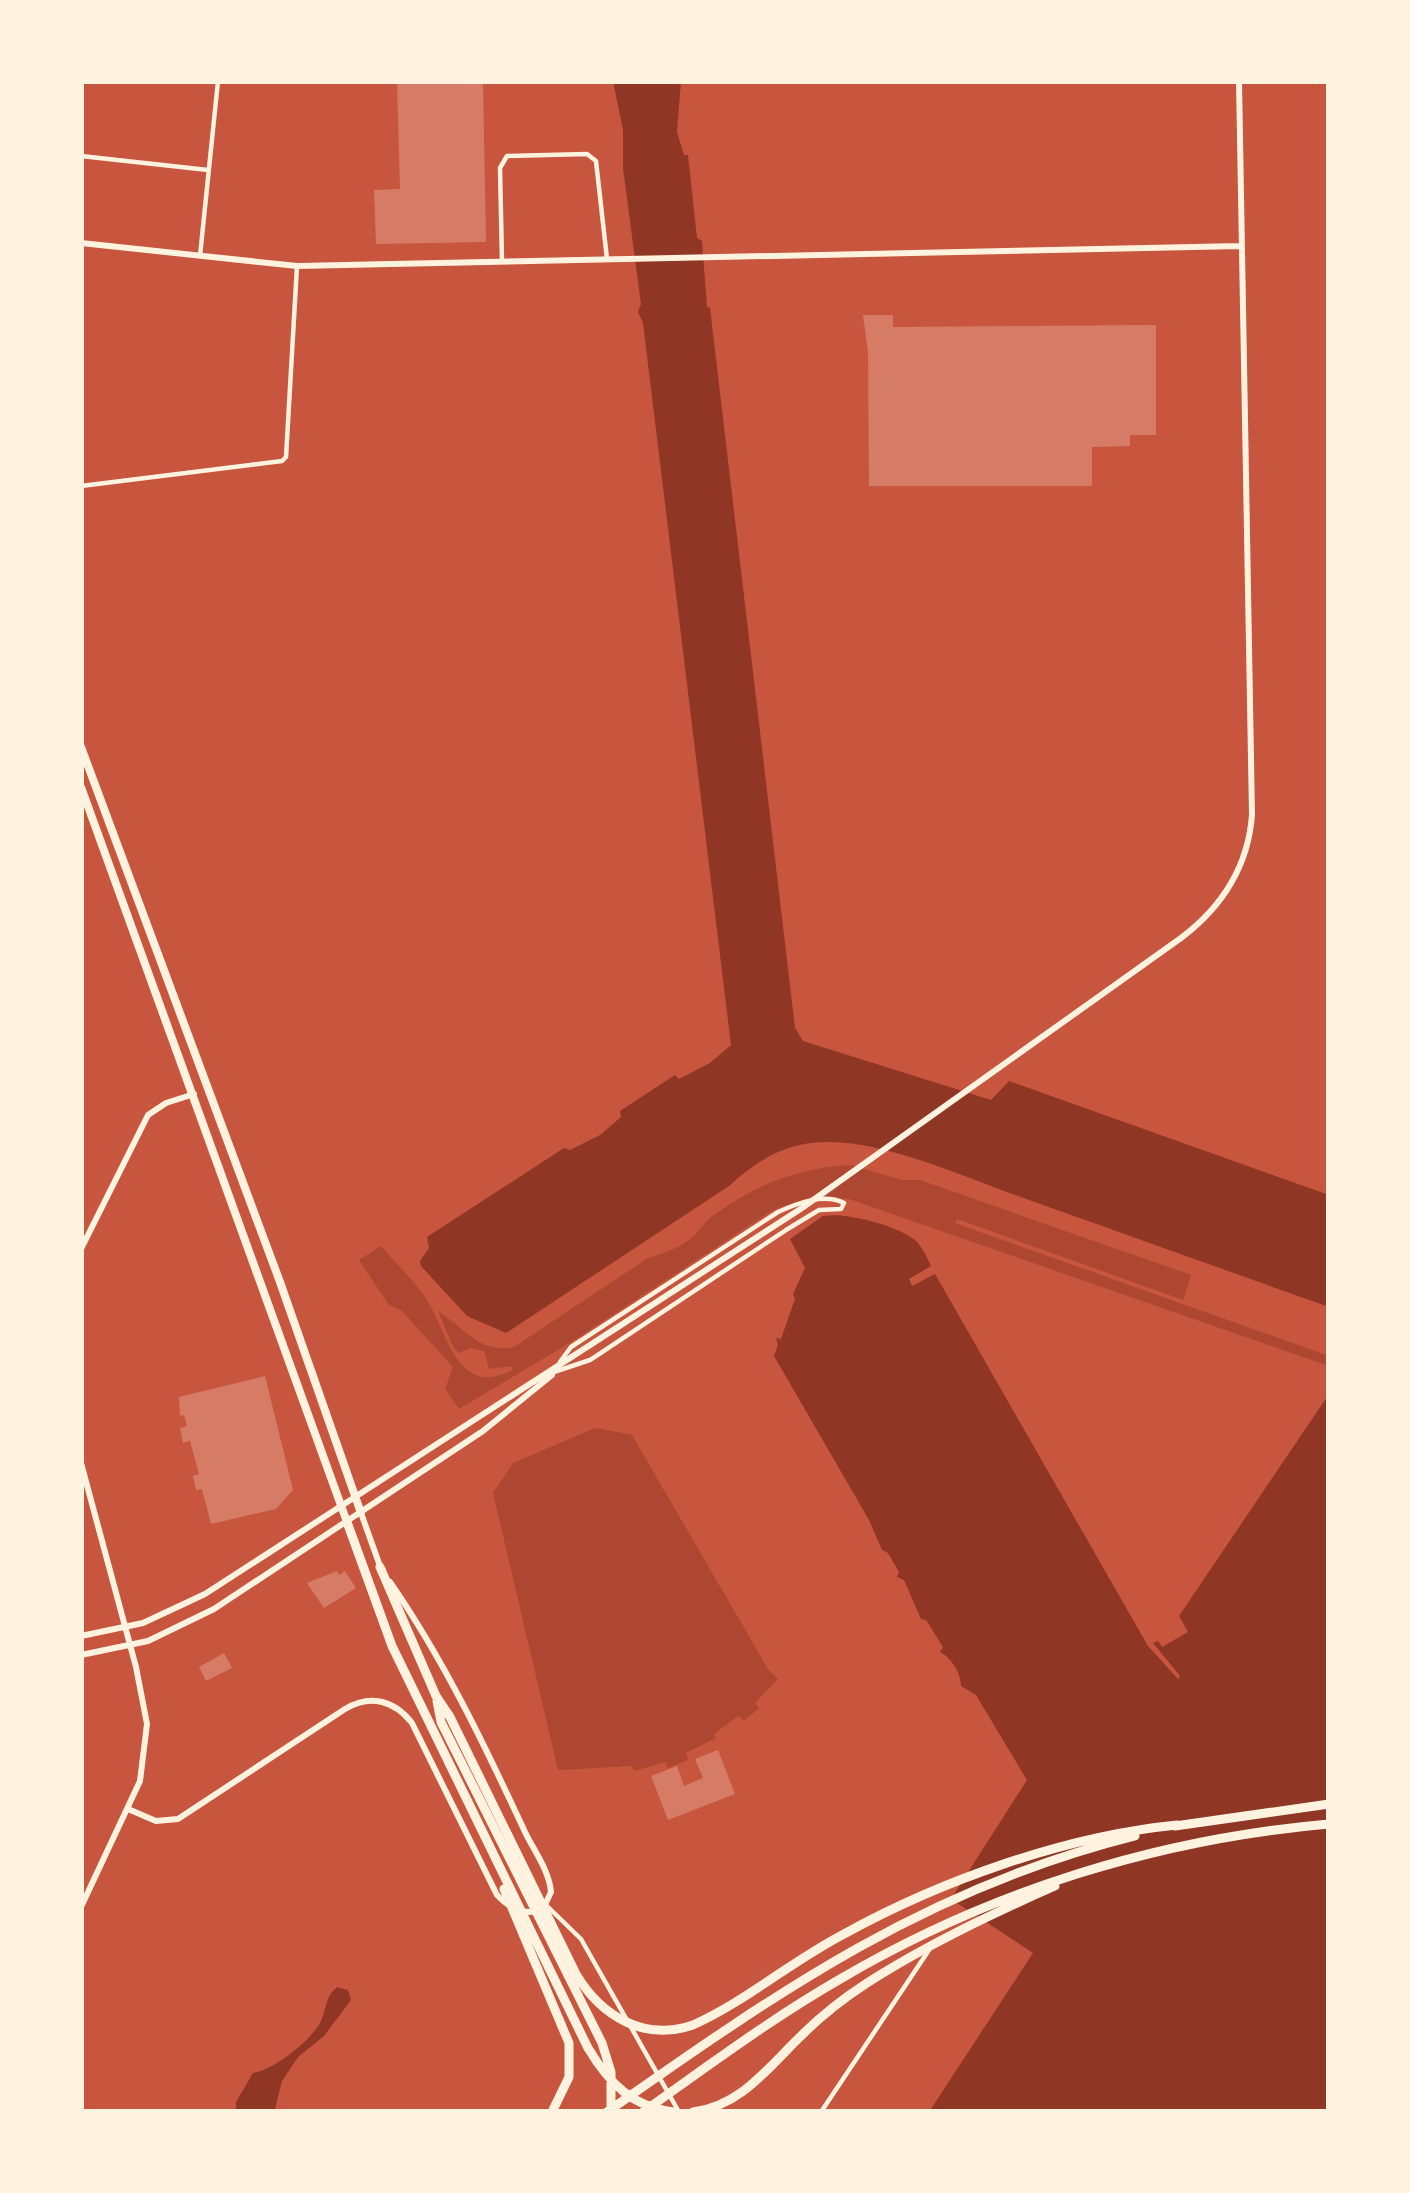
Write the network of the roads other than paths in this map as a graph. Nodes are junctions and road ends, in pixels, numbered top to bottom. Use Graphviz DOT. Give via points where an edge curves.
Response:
graph roads {
  1 [pos="218,81"];
  2 [pos="1239,81"];
  3 [pos="81,156"];
  4 [pos="208,170"];
  5 [pos="81,243"];
  6 [pos="1240,246"];
  7 [pos="200,256"];
  8 [pos="607,259"];
  9 [pos="502,262"];
  10 [pos="297,266"];
  11 [pos="81,486"];
  12 [pos="81,747"];
  13 [pos="81,787"];
  14 [pos="194,1094"];
  15 [pos="81,1249"];
  16 [pos="554,1372"];
  17 [pos="81,1463"];
  18 [pos="355,1496"];
  19 [pos="341,1505"];
  20 [pos="361,1513"];
  21 [pos="347,1522"];
  22 [pos="380,1567"];
  23 [pos="125,1629"];
  24 [pos="81,1636"];
  25 [pos="130,1646"];
  26 [pos="81,1655"];
  27 [pos="441,1722"];
  28 [pos="1329,1804"];
  29 [pos="128,1809"];
  30 [pos="1329,1824"];
  31 [pos="1178,1825"];
  32 [pos="481,1829"];
  33 [pos="1099,1867"];
  34 [pos="546,1906"];
  35 [pos="81,1907"];
  36 [pos="952,1915"];
  37 [pos="552,2112"];
  38 [pos="609,2112"];
  39 [pos="644,2112"];
  40 [pos="676,2112"];
  41 [pos="693,2112"];
  42 [pos="821,2112"];
  1 -- 4 [label="street"];
  2 -- 6 [label="street"];
  3 -- 4 [label="street"];
  4 -- 7 [label="street"];
  5 -- 7 [label="street"];
  6 -- 8 [label="street"];
  6 -- 16 [label="street" via="1252,815 1225,896 1200,924 802,1208"];
  7 -- 10 [label="street"];
  8 -- 9 [label="street"];
  8 -- 9 [label="street" via="596,161 587,154 507,156 500,167"];
  9 -- 10 [label="street"];
  10 -- 11 [label="street" via="286,457"];
  12 -- 18 [label="main road"];
  13 -- 14 [label="main road"];
  14 -- 15 [label="street" via="148,1115"];
  14 -- 19 [label="main road"];
  16 -- 16 [label="street" via="571,1347 778,1212 801,1202 844,1203 786,1230 590,1360"];
  16 -- 18 [label="street"];
  16 -- 20 [label="street"];
  17 -- 23 [label="street"];
  18 -- 19 [label="street"];
  18 -- 20 [label="main road"];
  19 -- 21 [label="main road"];
  19 -- 23 [label="street" via="205,1594"];
  20 -- 21 [label="street"];
  20 -- 22 [label="street"];
  21 -- 25 [label="street" via="193,1621"];
  21 -- 27 [label="highway" via="371,1598"];
  22 -- 27 [label="highway"];
  22 -- 34 [label="street" via="490,1754 550,1882"];
  23 -- 24 [label="street"];
  23 -- 25 [label="street"];
  25 -- 26 [label="street"];
  25 -- 29 [label="street" via="147,1724"];
  27 -- 31 [label="highway" via="581,1983 609,2013 657,2031 702,2021 842,1934 919,1898 1091,1839"];
  27 -- 32 [label="highway"];
  27 -- 38 [label="highway" via="602,2043 611,2072"];
  28 -- 31 [label="highway"];
  29 -- 34 [label="street" via="156,1821 178,1819 345,1708 384,1701 412,1723 497,1895 526,1912"];
  29 -- 35 [label="street"];
  30 -- 33 [label="highway"];
  31 -- 38 [label="highway" via="1048,1860 887,1929 767,2000"];
  32 -- 37 [label="highway" via="569,2043 566,2088"];
  32 -- 40 [label="highway" via="598,2064 637,2102"];
  33 -- 39 [label="highway" via="1009,1897 882,1956"];
  33 -- 41 [label="highway" via="886,1971 819,2018 741,2094"];
  34 -- 40 [label="street" via="581,1939"];
  36 -- 42 [label="street"];
}
